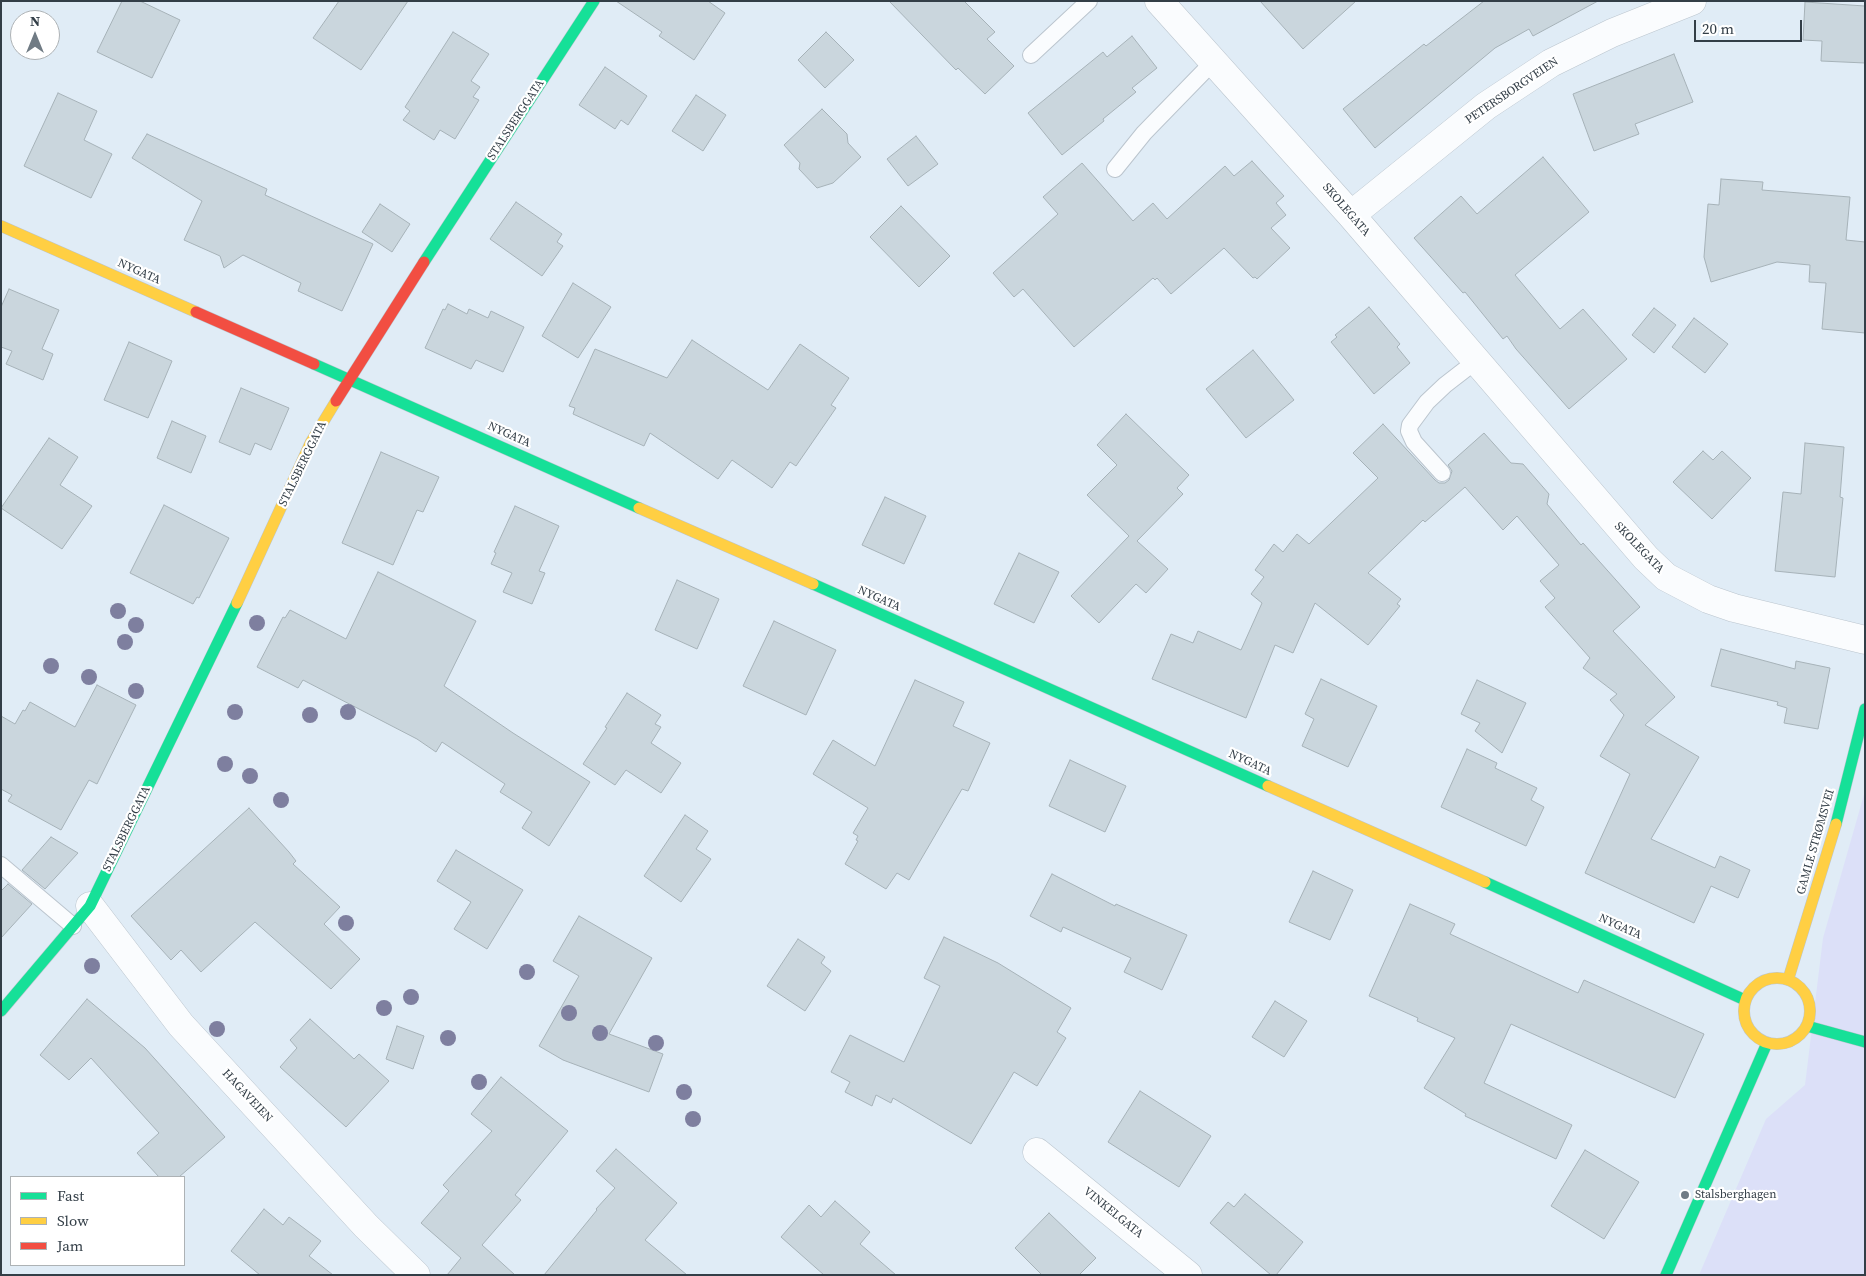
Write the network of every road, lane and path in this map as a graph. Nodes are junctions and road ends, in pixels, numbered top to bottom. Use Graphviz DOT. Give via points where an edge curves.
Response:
graph roads {
  1 [pos="594,1"];
  2 [pos="1090,1"];
  3 [pos="1159,1"];
  4 [pos="1692,1"];
  5 [pos="1032,55"];
  6 [pos="1214,61"];
  7 [pos="1115,169"];
  8 [pos="1351,214"];
  9 [pos="1,226"];
  10 [pos="1476,361"];
  11 [pos="348,380"];
  12 [pos="1442,473"];
  13 [pos="1865,640"];
  14 [pos="1865,709"];
  15 [pos="1,865"];
  16 [pos="82,916"];
  17 [pos="1788,980"];
  18 [pos="1745,1000"];
  19 [pos="1,1011"];
  20 [pos="1807,1026"];
  21 [pos="1865,1042"];
  22 [pos="1768,1043"];
  23 [pos="1038,1152"];
  24 [pos="416,1275"];
  25 [pos="1188,1275"];
  26 [pos="1666,1275"];
  1 -- 11 [label="main road, STALSBERGGATA"];
  2 -- 5 [label="lane"];
  3 -- 6 [label="street, SKOLEGATA"];
  4 -- 8 [label="street, PETERSBORGVEIEN" via="1612,33 1551,63 1486,106"];
  6 -- 7 [label="lane" via="1144,133"];
  6 -- 8 [label="street, SKOLEGATA"];
  8 -- 10 [label="street, SKOLEGATA"];
  9 -- 11 [label="main road, NYGATA"];
  10 -- 12 [label="lane" via="1427,402 1410,425 1414,442"];
  10 -- 13 [label="street, SKOLEGATA" via="1625,536 1666,577 1708,599 1734,608"];
  11 -- 16 [label="main road, STALSBERGGATA" via="311,442 265,544"];
  11 -- 18 [label="main road, NYGATA" via="1581,924"];
  14 -- 17 [label="main road, GAMLE STRØMSVEI" via="1828,850"];
  15 -- 16 [label="lane"];
  16 -- 19 [label="main road, STALSBERGGATA"];
  16 -- 24 [label="street, HAGAVEIEN" via="366,1226"];
  17 -- 18 [label="main road" via="1775,978 1763,981"];
  17 -- 20 [label="main road" via="1805,994 1810,1010"];
  18 -- 22 [label="main road" via="1747,1027"];
  20 -- 21 [label="main road"];
  20 -- 22 [label="main road" via="1790,1042"];
  22 -- 26 [label="main road"];
  23 -- 25 [label="street, VINKELGATA"];
}
